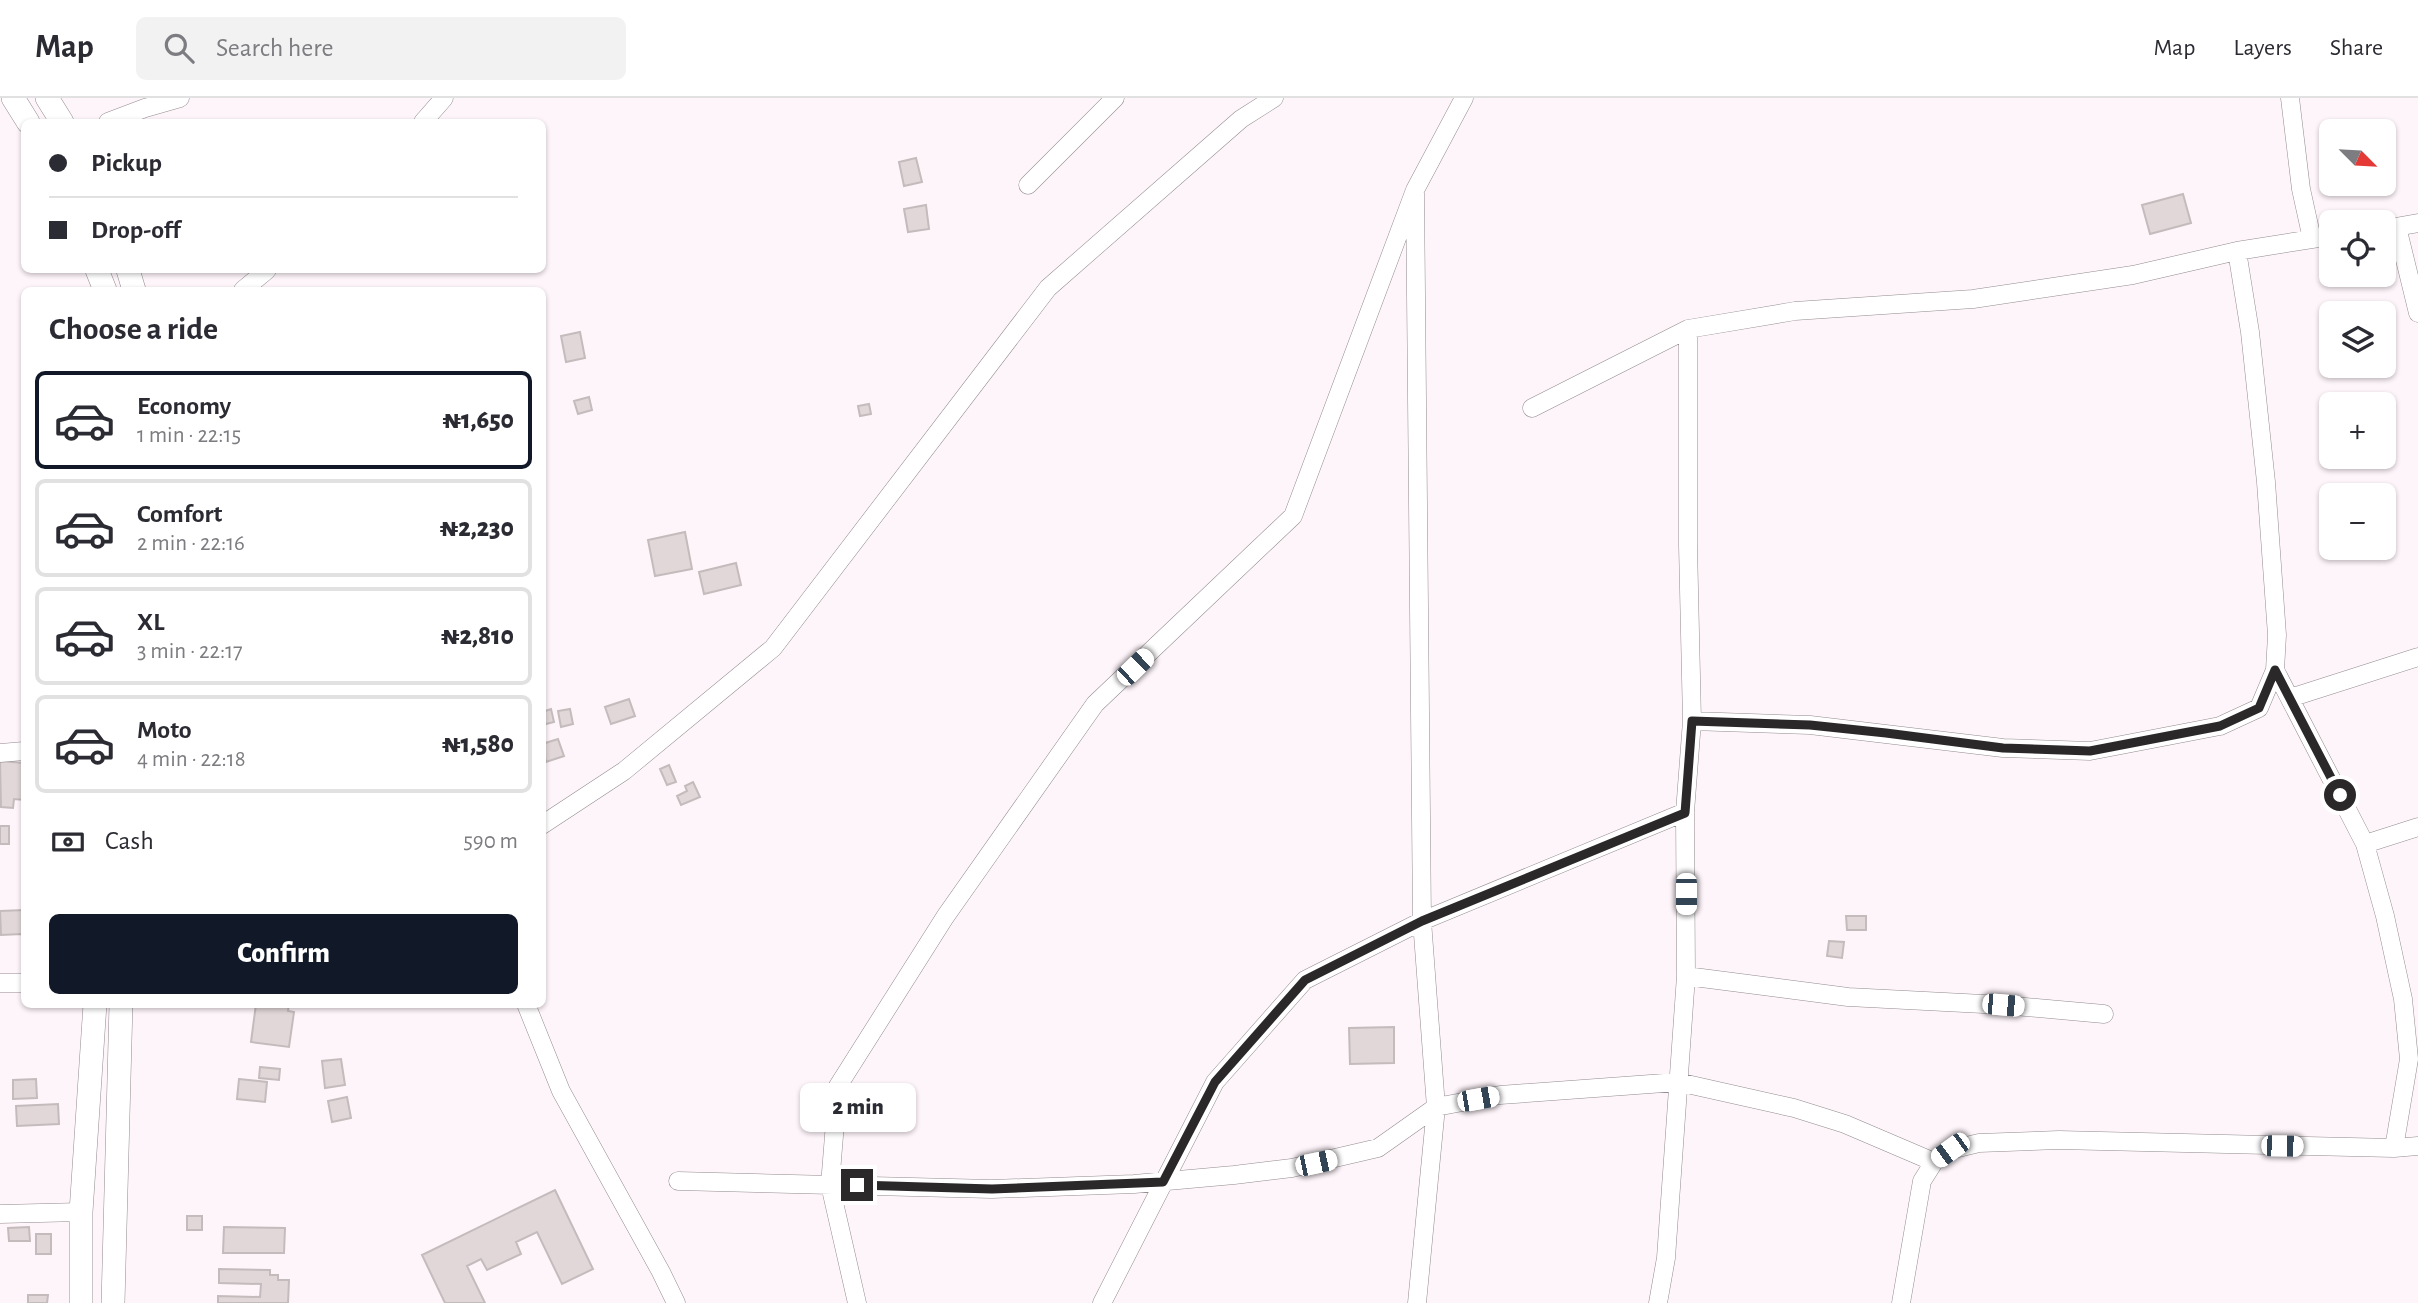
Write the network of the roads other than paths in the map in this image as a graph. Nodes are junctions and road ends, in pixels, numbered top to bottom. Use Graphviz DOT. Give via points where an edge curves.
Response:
graph roads {
  1 [pos="13,98"];
  2 [pos="47,98"];
  3 [pos="180,98"];
  4 [pos="444,98"];
  5 [pos="1115,98"];
  6 [pos="1274,98"];
  7 [pos="1464,98"];
  8 [pos="2290,98"];
  9 [pos="27,119"];
  10 [pos="60,119"];
  11 [pos="116,119"];
  12 [pos="426,119"];
  13 [pos="1028,185"];
  14 [pos="1415,190"];
  15 [pos="2418,223"];
  16 [pos="2396,227"];
  17 [pos="2319,238"];
  18 [pos="2312,239"];
  19 [pos="2396,246"];
  20 [pos="2237,251"];
  21 [pos="263,273"];
  22 [pos="247,287"];
  23 [pos="2418,313"];
  24 [pos="1688,329"];
  25 [pos="1532,408"];
  26 [pos="2418,657"];
  27 [pos="2275,670"];
  28 [pos="2290,698"];
  29 [pos="1692,721"];
  30 [pos="21,751"];
  31 [pos="0,753"];
  32 [pos="1685,813"];
  33 [pos="546,822"];
  34 [pos="2418,827"];
  35 [pos="2365,844"];
  36 [pos="1422,921"];
  37 [pos="1686,976"];
  38 [pos="21,983"];
  39 [pos="0,984"];
  40 [pos="94,1008"];
  41 [pos="121,1008"];
  42 [pos="528,1008"];
  43 [pos="2104,1014"];
  44 [pos="1678,1082"];
  45 [pos="1436,1107"];
  46 [pos="2418,1146"];
  47 [pos="2394,1148"];
  48 [pos="1934,1162"];
  49 [pos="678,1181"];
  50 [pos="1163,1182"];
  51 [pos="830,1185"];
  52 [pos="81,1212"];
  53 [pos="0,1214"];
  54 [pos="81,1303"];
  55 [pos="113,1303"];
  56 [pos="676,1303"];
  57 [pos="857,1303"];
  58 [pos="1102,1303"];
  59 [pos="1417,1303"];
  60 [pos="1658,1303"];
  61 [pos="1901,1303"];
  1 -- 9 [label="street"];
  2 -- 10 [label="street"];
  3 -- 11 [label="street"];
  4 -- 12 [label="street"];
  5 -- 13 [label="street"];
  6 -- 33 [label="street" via="1241,119 1048,288 773,648 624,771"];
  7 -- 14 [label="street"];
  8 -- 18 [label="street"];
  14 -- 36 [label="street"];
  14 -- 51 [label="street" via="1293,516 1095,704 945,917 838,1086"];
  15 -- 16 [label="street"];
  17 -- 18 [label="street"];
  18 -- 20 [label="street"];
  19 -- 23 [label="street"];
  20 -- 24 [label="street" via="2133,275 1973,299 1795,311"];
  20 -- 27 [label="street" via="2266,482 2277,635"];
  21 -- 22 [label="street"];
  24 -- 25 [label="street"];
  24 -- 29 [label="street"];
  26 -- 28 [label="street"];
  27 -- 28 [label="street"];
  27 -- 29 [label="street" via="2259,708 2220,726 2090,751 2003,748 1810,725"];
  28 -- 35 [label="street"];
  29 -- 32 [label="street"];
  30 -- 31 [label="street"];
  32 -- 36 [label="street"];
  32 -- 37 [label="street"];
  34 -- 35 [label="street"];
  35 -- 47 [label="street" via="2403,999 2409,1059"];
  36 -- 45 [label="street"];
  36 -- 50 [label="street" via="1305,980 1215,1082"];
  37 -- 43 [label="street" via="1848,998"];
  37 -- 44 [label="street"];
  38 -- 39 [label="street"];
  40 -- 52 [label="street"];
  41 -- 55 [label="street"];
  42 -- 56 [label="street" via="561,1090"];
  44 -- 45 [label="street" via="1500,1095"];
  44 -- 48 [label="street" via="1794,1108"];
  44 -- 60 [label="street" via="1666,1258"];
  45 -- 50 [label="street" via="1378,1148 1292,1168"];
  45 -- 59 [label="street"];
  46 -- 47 [label="street"];
  47 -- 48 [label="street" via="1979,1143 1950,1150"];
  48 -- 61 [label="street" via="1922,1181"];
  49 -- 51 [label="street"];
  50 -- 51 [label="street" via="992,1189"];
  50 -- 58 [label="street"];
  51 -- 57 [label="street"];
  52 -- 53 [label="street"];
  52 -- 54 [label="street"];
}
